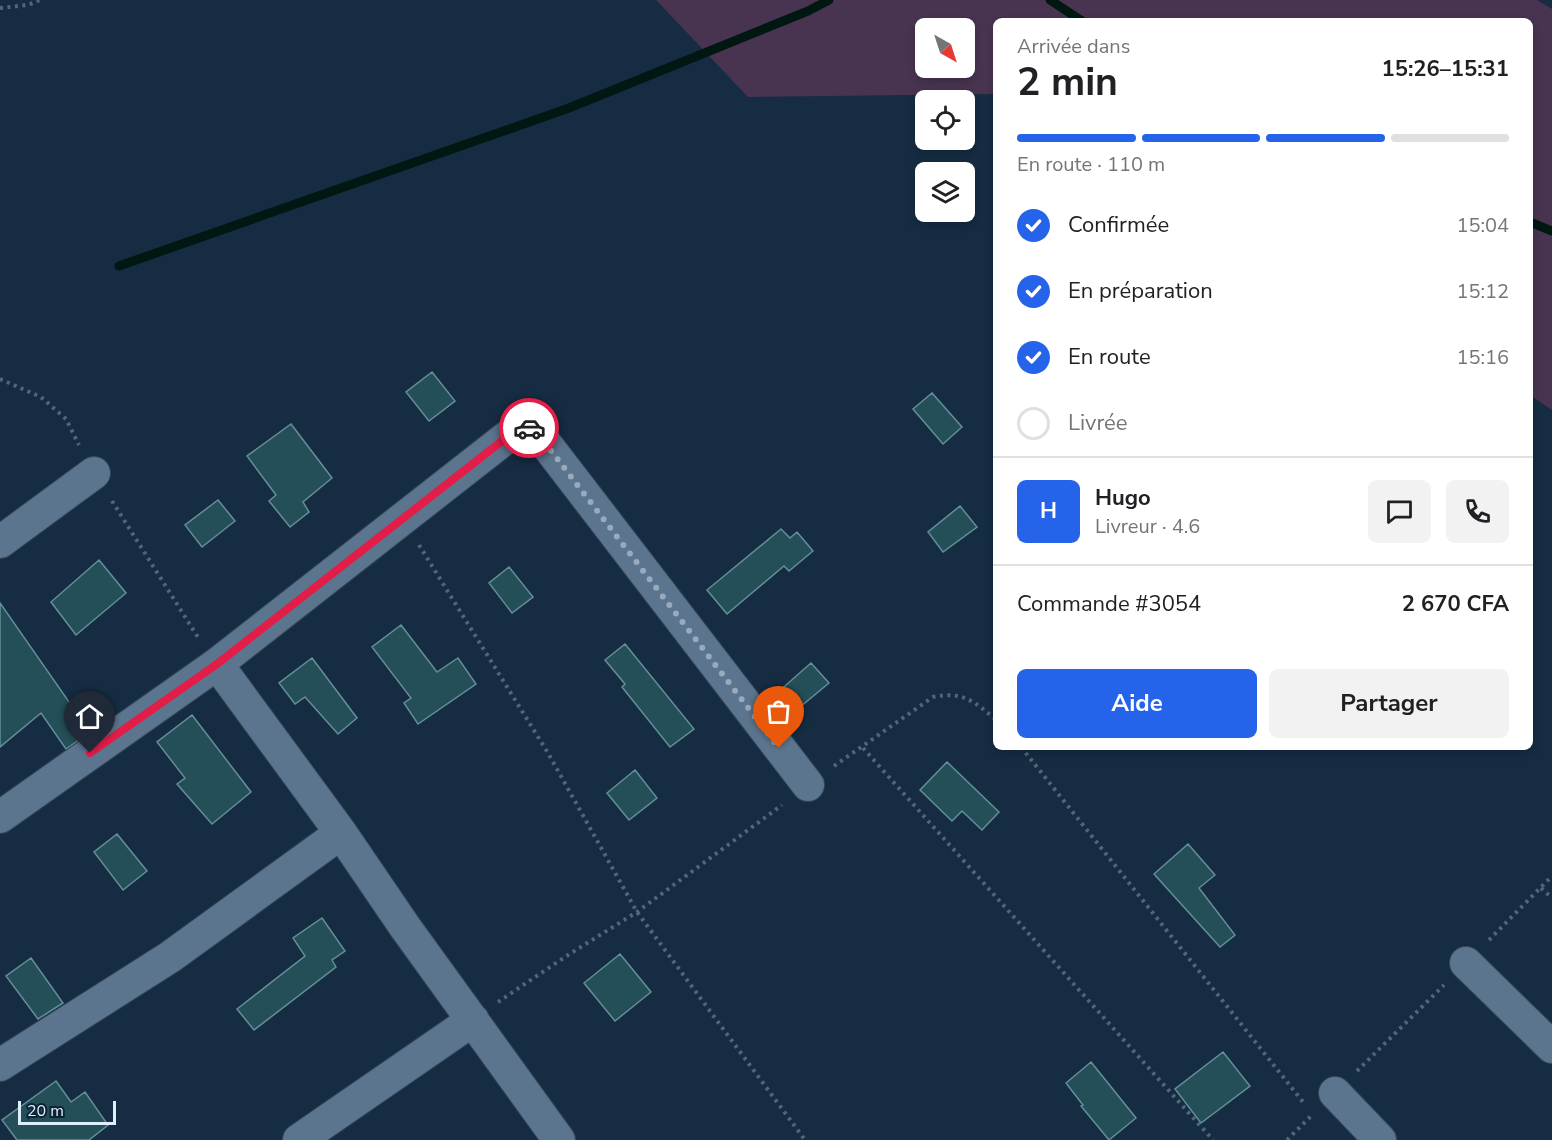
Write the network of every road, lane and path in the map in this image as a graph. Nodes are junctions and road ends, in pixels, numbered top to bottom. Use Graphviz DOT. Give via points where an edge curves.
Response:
graph roads {
  1 [pos="40,0"];
  2 [pos="27,2"];
  3 [pos="0,8"];
  4 [pos="0,379"];
  5 [pos="94,473"];
  6 [pos="403,518"];
  7 [pos="0,542"];
  8 [pos="217,664"];
  9 [pos="993,717"];
  10 [pos="862,748"];
  11 [pos="1023,750"];
  12 [pos="808,785"];
  13 [pos="0,817"];
  14 [pos="342,833"];
  15 [pos="1552,876"];
  16 [pos="1541,888"];
  17 [pos="1552,898"];
  18 [pos="637,912"];
  19 [pos="1466,963"];
  20 [pos="472,1020"];
  21 [pos="1552,1047"];
  22 [pos="0,1065"];
  23 [pos="1335,1093"];
  24 [pos="1313,1115"];
  25 [pos="299,1140"];
  26 [pos="559,1140"];
  27 [pos="805,1140"];
  28 [pos="1213,1140"];
  29 [pos="1287,1140"];
  30 [pos="1380,1140"];
  1 -- 2 [label="path"];
  2 -- 3 [label="path"];
  4 -- 5 [label="path" via="41,397 66,419"];
  5 -- 7 [label="street"];
  5 -- 8 [label="path"];
  6 -- 8 [label="street"];
  6 -- 12 [label="street" via="507,437 525,427 536,431"];
  6 -- 18 [label="path" via="548,753"];
  8 -- 13 [label="street"];
  8 -- 14 [label="street"];
  9 -- 10 [label="path" via="977,704 951,694 933,697"];
  10 -- 12 [label="path"];
  10 -- 28 [label="path"];
  11 -- 24 [label="path"];
  12 -- 18 [label="path"];
  14 -- 20 [label="street"];
  14 -- 22 [label="street" via="170,957"];
  15 -- 16 [label="path"];
  16 -- 17 [label="path"];
  16 -- 19 [label="path"];
  18 -- 20 [label="path"];
  18 -- 27 [label="path"];
  19 -- 21 [label="street"];
  19 -- 23 [label="path"];
  20 -- 25 [label="street"];
  20 -- 26 [label="street"];
  23 -- 24 [label="path"];
  23 -- 30 [label="street"];
  24 -- 29 [label="path"];
}
